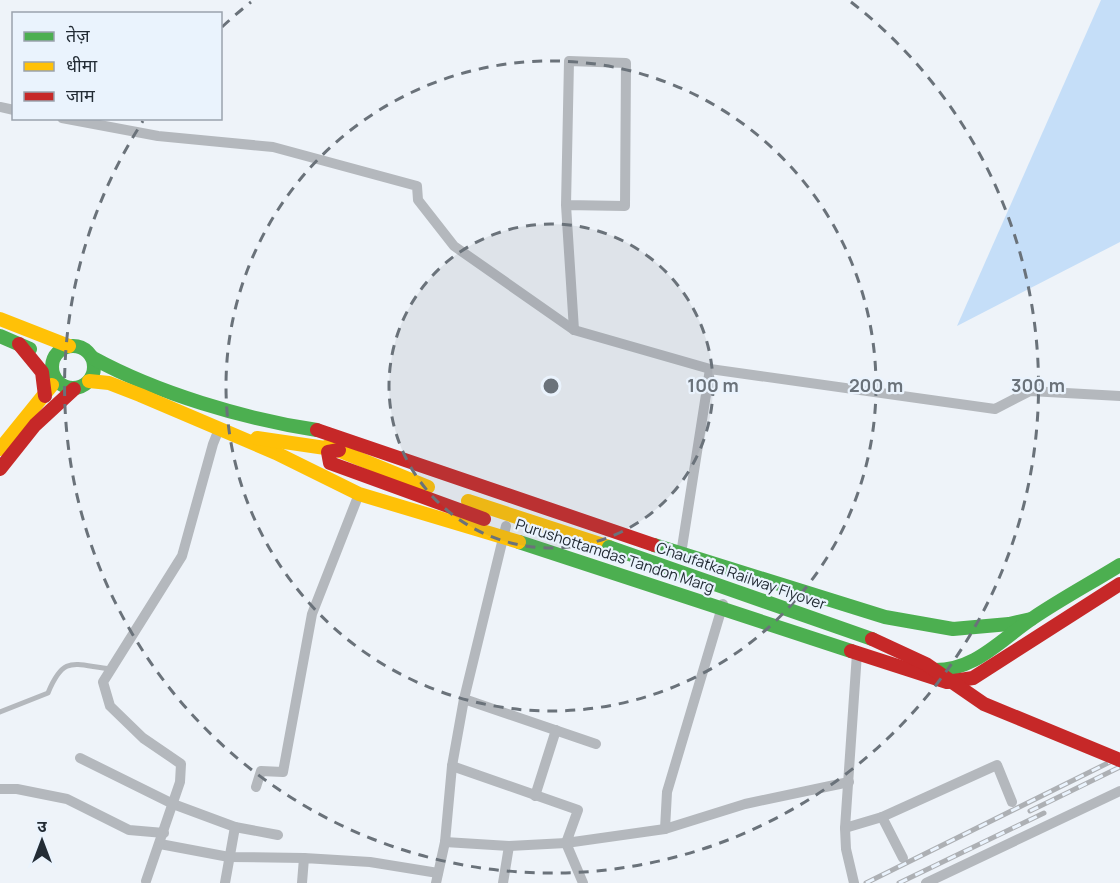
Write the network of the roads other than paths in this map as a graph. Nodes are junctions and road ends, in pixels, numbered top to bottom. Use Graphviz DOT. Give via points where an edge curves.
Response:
graph roads {
  1 [pos="73,120"];
  2 [pos="566,205"];
  3 [pos="0,319"];
  4 [pos="574,330"];
  5 [pos="0,336"];
  6 [pos="19,345"];
  7 [pos="69,346"];
  8 [pos="93,358"];
  9 [pos="710,369"];
  10 [pos="54,373"];
  11 [pos="89,381"];
  12 [pos="117,386"];
  13 [pos="74,388"];
  14 [pos="45,396"];
  15 [pos="1120,396"];
  16 [pos="58,403"];
  17 [pos="241,415"];
  18 [pos="32,418"];
  19 [pos="224,431"];
  20 [pos="315,444"];
  21 [pos="0,449"];
  22 [pos="339,450"];
  23 [pos="0,469"];
  24 [pos="333,483"];
  25 [pos="359,494"];
  26 [pos="504,532"];
  27 [pos="681,554"];
  28 [pos="1120,566"];
  29 [pos="1120,584"];
  30 [pos="723,605"];
  31 [pos="1031,619"];
  32 [pos="857,653"];
  33 [pos="111,669"];
  34 [pos="464,699"];
  35 [pos="0,712"];
  36 [pos="556,730"];
  37 [pos="596,744"];
  38 [pos="80,758"];
  39 [pos="1120,760"];
  40 [pos="452,766"];
  41 [pos="849,782"];
  42 [pos="256,787"];
  43 [pos="0,789"];
  44 [pos="1120,791"];
  45 [pos="535,796"];
  46 [pos="1012,802"];
  47 [pos="173,804"];
  48 [pos="882,817"];
  49 [pos="235,827"];
  50 [pos="845,828"];
  51 [pos="665,829"];
  52 [pos="164,833"];
  53 [pos="278,835"];
  54 [pos="445,842"];
  55 [pos="566,843"];
  56 [pos="160,844"];
  57 [pos="509,846"];
  58 [pos="229,857"];
  59 [pos="304,858"];
  60 [pos="903,858"];
  61 [pos="437,878"];
  62 [pos="146,881"];
  63 [pos="225,883"];
  64 [pos="302,883"];
  65 [pos="503,883"];
  66 [pos="583,883"];
  67 [pos="854,883"];
  68 [pos="926,883"];
  1 -- 4 [label="street" via="158,136 273,147 417,186 418,200 454,246"];
  2 -- 2 [label="street" via="569,61 626,63 626,206"];
  2 -- 4 [label="street"];
  3 -- 7 [label="main road"];
  4 -- 9 [label="street"];
  5 -- 6 [label="main road"];
  6 -- 10 [label="main road" via="46,359"];
  6 -- 14 [label="main road" via="40,365 45,375"];
  7 -- 8 [label="main road" via="83,348"];
  7 -- 10 [label="main road" via="57,353"];
  8 -- 11 [label="main road" via="94,372"];
  8 -- 17 [label="main road" via="113,369"];
  9 -- 15 [label="street" via="994,409 1030,391"];
  9 -- 27 [label="street"];
  10 -- 13 [label="main road" via="67,388"];
  10 -- 14 [label="main road"];
  11 -- 12 [label="main road, Purushottamdas Tandon Marg"];
  11 -- 13 [label="main road"];
  12 -- 16 [label="main road" via="92,389"];
  12 -- 19 [label="main road, Purushottamdas Tandon Marg"];
  13 -- 16 [label="main road"];
  14 -- 18 [label="main road"];
  16 -- 18 [label="main road"];
  17 -- 20 [label="main road"];
  17 -- 27 [label="main road" via="348,439"];
  18 -- 21 [label="main road"];
  18 -- 23 [label="main road"];
  19 -- 20 [label="main road"];
  19 -- 24 [label="main road, Purushottamdas Tandon Marg"];
  19 -- 33 [label="street" via="213,444 182,556"];
  20 -- 22 [label="main road, Chaufatka Railway Flyover"];
  20 -- 24 [label="main road" via="316,466"];
  22 -- 26 [label="main road" via="328,452 330,463"];
  22 -- 39 [label="main road, Chaufatka Railway Flyover, bridge" via="435,490 888,645 926,664 984,704"];
  24 -- 25 [label="main road, Purushottamdas Tandon Marg"];
  25 -- 26 [label="main road, Purushottamdas Tandon Marg"];
  25 -- 42 [label="street" via="312,614 283,772 261,771"];
  26 -- 30 [label="main road"];
  26 -- 34 [label="street"];
  27 -- 31 [label="main road" via="922,625 953,628"];
  28 -- 31 [label="main road"];
  29 -- 32 [label="main road, Purushottamdas Tandon Marg" via="973,678 946,682"];
  30 -- 31 [label="main road" via="902,662 947,672 999,645"];
  30 -- 32 [label="main road, Purushottamdas Tandon Marg"];
  30 -- 51 [label="street" via="667,792"];
  32 -- 41 [label="street"];
  33 -- 35 [label="lane" via="67,665 57,671 48,693"];
  33 -- 47 [label="street" via="103,682 110,706 143,738 181,764"];
  34 -- 36 [label="street"];
  34 -- 40 [label="street"];
  36 -- 37 [label="street"];
  36 -- 45 [label="street"];
  38 -- 47 [label="street"];
  40 -- 45 [label="street"];
  40 -- 54 [label="street"];
  41 -- 50 [label="street"];
  41 -- 51 [label="street" via="745,804"];
  43 -- 52 [label="street" via="67,799 129,830"];
  44 -- 68 [label="street"];
  45 -- 55 [label="street" via="578,810"];
  46 -- 48 [label="street" via="997,765"];
  47 -- 49 [label="street"];
  47 -- 52 [label="street"];
  48 -- 50 [label="street"];
  48 -- 60 [label="street"];
  49 -- 53 [label="street"];
  49 -- 58 [label="street"];
  50 -- 67 [label="street"];
  51 -- 55 [label="street"];
  52 -- 56 [label="street"];
  54 -- 57 [label="street"];
  54 -- 61 [label="street"];
  55 -- 57 [label="street"];
  55 -- 66 [label="street"];
  56 -- 58 [label="street"];
  56 -- 62 [label="street"];
  57 -- 65 [label="street"];
  58 -- 59 [label="street"];
  58 -- 63 [label="street"];
  59 -- 61 [label="street" via="370,861"];
  59 -- 64 [label="street"];
}
